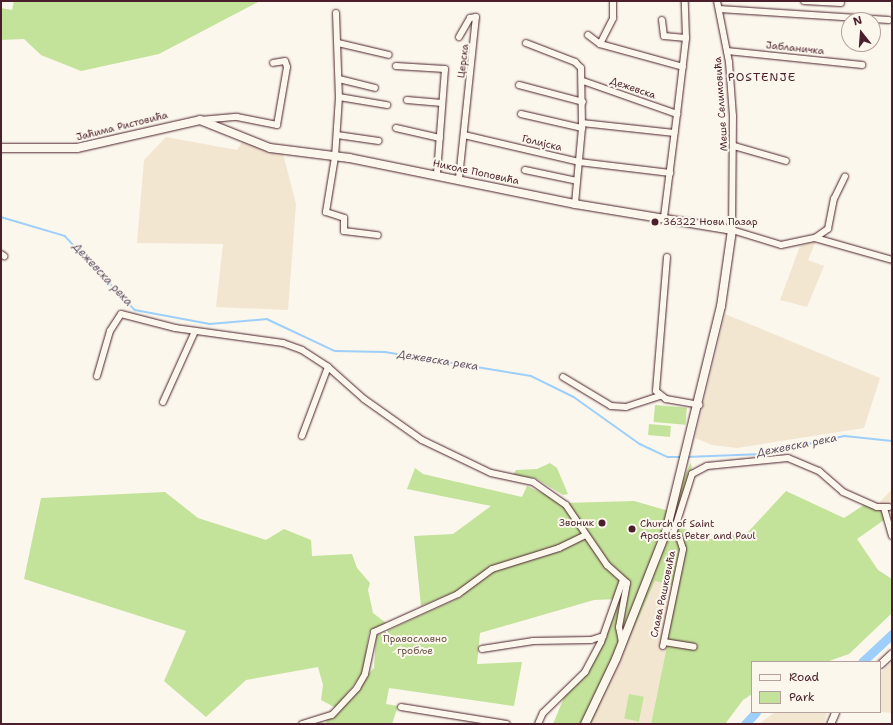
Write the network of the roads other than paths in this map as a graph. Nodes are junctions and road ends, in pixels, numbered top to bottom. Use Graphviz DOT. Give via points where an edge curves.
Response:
graph roads {
  1 [pos="614,1"];
  2 [pos="686,1"];
  3 [pos="717,1"];
  4 [pos="804,1"];
  5 [pos="841,3"];
  6 [pos="719,9"];
  7 [pos="336,13"];
  8 [pos="662,20"];
  9 [pos="889,20"];
  10 [pos="588,36"];
  11 [pos="459,37"];
  12 [pos="686,38"];
  13 [pos="338,43"];
  14 [pos="526,43"];
  15 [pos="600,44"];
  16 [pos="727,51"];
  17 [pos="389,55"];
  18 [pos="273,63"];
  19 [pos="862,65"];
  20 [pos="396,66"];
  21 [pos="683,67"];
  22 [pos="339,79"];
  23 [pos="583,81"];
  24 [pos="519,85"];
  25 [pos="376,88"];
  26 [pos="339,97"];
  27 [pos="407,100"];
  28 [pos="583,102"];
  29 [pos="442,103"];
  30 [pos="387,105"];
  31 [pos="521,114"];
  32 [pos="676,114"];
  33 [pos="200,120"];
  34 [pos="582,126"];
  35 [pos="396,128"];
  36 [pos="674,133"];
  37 [pos="337,135"];
  38 [pos="464,135"];
  39 [pos="440,138"];
  40 [pos="379,141"];
  41 [pos="734,146"];
  42 [pos="1,148"];
  43 [pos="335,157"];
  44 [pos="786,161"];
  45 [pos="579,162"];
  46 [pos="526,170"];
  47 [pos="670,173"];
  48 [pos="437,174"];
  49 [pos="845,176"];
  50 [pos="459,178"];
  51 [pos="577,181"];
  52 [pos="575,204"];
  53 [pos="664,217"];
  54 [pos="732,230"];
  55 [pos="378,236"];
  56 [pos="815,238"];
  57 [pos="667,257"];
  58 [pos="892,260"];
  59 [pos="195,331"];
  60 [pos="328,366"];
  61 [pos="97,376"];
  62 [pos="563,377"];
  63 [pos="659,396"];
  64 [pos="163,402"];
  65 [pos="699,404"];
  66 [pos="302,436"];
  67 [pos="685,464"];
  68 [pos="670,533"];
  69 [pos="586,535"];
  70 [pos="892,536"];
  71 [pos="623,580"];
  72 [pos="603,636"];
  73 [pos="622,643"];
  74 [pos="694,647"];
  75 [pos="482,648"];
  76 [pos="892,653"];
  77 [pos="881,663"];
  78 [pos="401,707"];
  79 [pos="835,713"];
  80 [pos="302,724"];
  81 [pos="507,724"];
  82 [pos="538,724"];
  83 [pos="585,724"];
  84 [pos="830,724"];
  1 -- 15 [label="street" via="613,18"];
  2 -- 12 [label="street"];
  3 -- 6 [label="street, Меше Селимовића"];
  4 -- 5 [label="street"];
  6 -- 9 [label="street"];
  6 -- 16 [label="street, Меше Селимовића"];
  7 -- 13 [label="street"];
  8 -- 12 [label="street" via="664,36"];
  10 -- 15 [label="street"];
  11 -- 38 [label="street, Церска" via="470,18 476,17"];
  12 -- 21 [label="street"];
  13 -- 17 [label="street"];
  13 -- 22 [label="street"];
  14 -- 23 [label="street" via="579,64"];
  15 -- 21 [label="street"];
  16 -- 19 [label="street, Јабланичка"];
  16 -- 41 [label="street, Меше Селимовића"];
  18 -- 33 [label="street, Јаћима Ристовића" via="285,61 287,66 277,125 237,117"];
  20 -- 29 [label="street" via="445,69"];
  21 -- 32 [label="street"];
  22 -- 25 [label="street"];
  22 -- 26 [label="street"];
  23 -- 28 [label="street"];
  23 -- 32 [label="street, Дежевска"];
  24 -- 28 [label="street"];
  26 -- 30 [label="street"];
  26 -- 37 [label="street"];
  27 -- 29 [label="street"];
  28 -- 34 [label="street"];
  29 -- 39 [label="street"];
  31 -- 34 [label="street"];
  32 -- 36 [label="street"];
  33 -- 42 [label="main road, Јаћима Ристовића" via="77,148"];
  33 -- 43 [label="main road" via="270,148"];
  34 -- 36 [label="street"];
  34 -- 45 [label="street"];
  35 -- 39 [label="street"];
  36 -- 47 [label="street"];
  37 -- 40 [label="street"];
  37 -- 43 [label="street"];
  38 -- 45 [label="street, Голијска"];
  38 -- 50 [label="street, Церска"];
  39 -- 48 [label="street"];
  41 -- 44 [label="street"];
  41 -- 54 [label="street, Меше Селимовића"];
  43 -- 48 [label="main road, Николе Поповића"];
  43 -- 55 [label="street" via="326,212 344,218 344,231"];
  45 -- 47 [label="street"];
  45 -- 51 [label="street"];
  46 -- 51 [label="street"];
  47 -- 53 [label="street"];
  48 -- 50 [label="main road, Николе Поповића"];
  49 -- 56 [label="street" via="834,199 828,229"];
  50 -- 52 [label="main road, Николе Поповића"];
  51 -- 52 [label="street"];
  52 -- 53 [label="main road, Николе Поповића"];
  53 -- 54 [label="main road, Николе Поповића"];
  54 -- 56 [label="street" via="781,245"];
  54 -- 65 [label="main road, Меше Селимовића" via="721,306"];
  56 -- 58 [label="street"];
  57 -- 63 [label="street" via="656,391"];
  59 -- 60 [label="street" via="283,343"];
  59 -- 61 [label="street" via="121,314 108,336"];
  59 -- 64 [label="street"];
  60 -- 66 [label="street"];
  60 -- 69 [label="street" via="364,400 422,440 491,472 533,482 550,490 566,504"];
  62 -- 63 [label="street" via="610,406 626,407"];
  63 -- 65 [label="street"];
  65 -- 67 [label="main road, Меше Селимовића"];
  67 -- 68 [label="main road, Слава Рашковића"];
  68 -- 70 [label="street, Слава Рашковића" via="692,474 707,466 788,458 819,471 843,492 887,508"];
  68 -- 73 [label="main road, Слава Рашковића"];
  68 -- 74 [label="street, Слава Рашковића" via="681,539 683,549 663,644"];
  69 -- 71 [label="street" via="607,565"];
  69 -- 80 [label="street" via="559,548 492,569 458,594 374,632 365,674 357,688 332,715"];
  71 -- 72 [label="street"];
  71 -- 73 [label="street" via="628,583 619,627"];
  72 -- 75 [label="street" via="591,640 533,641"];
  72 -- 82 [label="street" via="583,676 544,713"];
  73 -- 83 [label="main road, Слава Рашковића"];
  76 -- 77 [label="street"];
  78 -- 81 [label="street"];
  79 -- 84 [label="street"];
}
